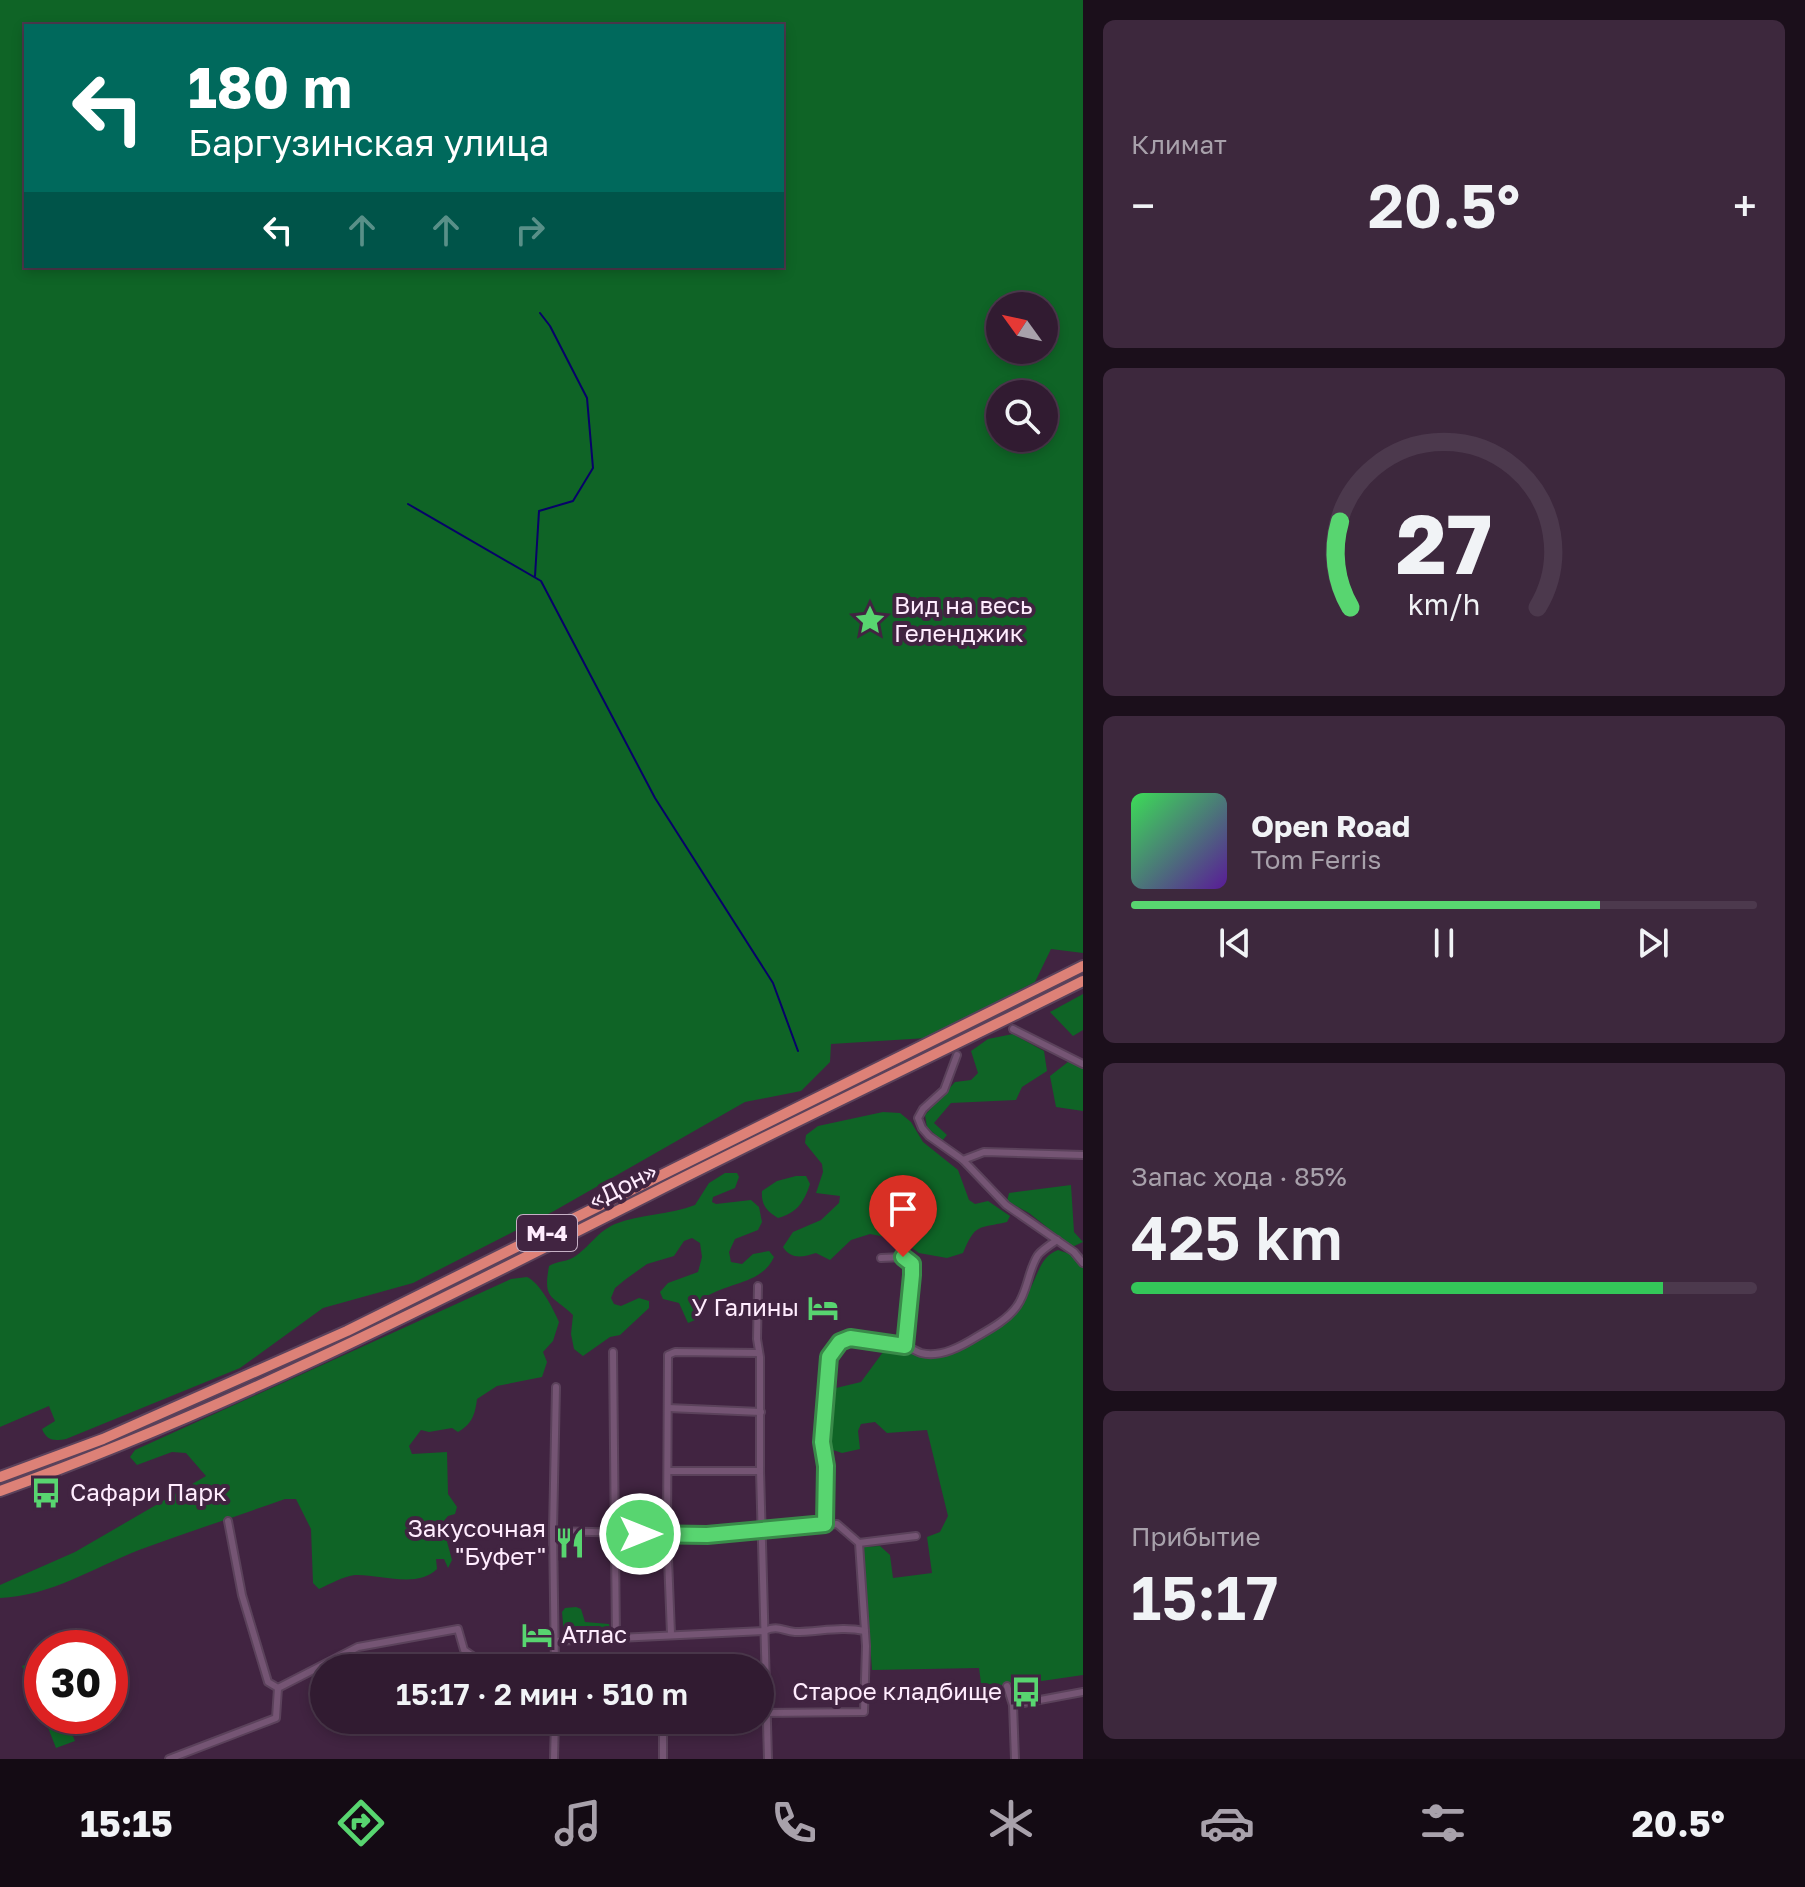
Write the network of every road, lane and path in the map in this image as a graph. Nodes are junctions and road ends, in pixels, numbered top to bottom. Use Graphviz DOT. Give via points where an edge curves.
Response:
graph roads {
  1 [pos="1083,966"];
  2 [pos="1083,981"];
  3 [pos="1013,1029"];
  4 [pos="957,1055"];
  5 [pos="1083,1064"];
  6 [pos="1083,1155"];
  7 [pos="963,1160"];
  8 [pos="1057,1240"];
  9 [pos="1083,1245"];
  10 [pos="1074,1252"];
  11 [pos="881,1258"];
  12 [pos="1083,1263"];
  13 [pos="758,1286"];
  14 [pos="905,1346"];
  15 [pos="613,1352"];
  16 [pos="759,1353"];
  17 [pos="556,1387"];
  18 [pos="668,1408"];
  19 [pos="761,1412"];
  20 [pos="668,1471"];
  21 [pos="760,1471"];
  22 [pos="0,1477"];
  23 [pos="3,1492"];
  24 [pos="228,1521"];
  25 [pos="825,1524"];
  26 [pos="764,1529"];
  27 [pos="553,1531"];
  28 [pos="667,1533"];
  29 [pos="614,1534"];
  30 [pos="916,1536"];
  31 [pos="859,1543"];
  32 [pos="764,1631"];
  33 [pos="865,1631"];
  34 [pos="671,1634"];
  35 [pos="616,1640"];
  36 [pos="555,1641"];
  37 [pos="344,1654"];
  38 [pos="470,1654"];
  39 [pos="555,1654"];
  40 [pos="764,1654"];
  41 [pos="310,1672"];
  42 [pos="1007,1686"];
  43 [pos="278,1688"];
  44 [pos="1083,1692"];
  45 [pos="1013,1705"];
  46 [pos="774,1713"];
  47 [pos="555,1734"];
  48 [pos="663,1734"];
  49 [pos="766,1734"];
  50 [pos="169,1759"];
  51 [pos="554,1759"];
  52 [pos="663,1759"];
  53 [pos="768,1759"];
  54 [pos="1015,1759"];
  1 -- 22 [label="highway, «Дон» / М-4" via="347,1331 103,1439"];
  2 -- 23 [label="highway, «Дон» / М-4" via="418,1312 162,1429"];
  3 -- 5 [label="street"];
  4 -- 7 [label="street" via="944,1090 918,1118 929,1136"];
  6 -- 7 [label="street" via="984,1152"];
  7 -- 8 [label="street" via="1006,1205"];
  8 -- 10 [label="street"];
  8 -- 14 [label="street" via="1038,1255 1017,1307 998,1323 944,1353"];
  9 -- 10 [label="street"];
  10 -- 12 [label="street"];
  11 -- 14 [label="street" via="903,1257 912,1264"];
  13 -- 16 [label="street"];
  14 -- 25 [label="street" via="850,1338 829,1357 822,1442"];
  15 -- 29 [label="street"];
  16 -- 18 [label="street" via="668,1355"];
  16 -- 19 [label="street"];
  17 -- 27 [label="street"];
  18 -- 19 [label="street"];
  18 -- 20 [label="street"];
  19 -- 21 [label="street"];
  20 -- 21 [label="street"];
  20 -- 28 [label="street"];
  21 -- 26 [label="street"];
  24 -- 43 [label="street" via="250,1626 268,1682"];
  25 -- 26 [label="street"];
  25 -- 31 [label="street" via="837,1524"];
  26 -- 28 [label="street"];
  26 -- 32 [label="street"];
  27 -- 29 [label="street"];
  27 -- 36 [label="street"];
  28 -- 29 [label="street"];
  28 -- 34 [label="street"];
  29 -- 35 [label="street"];
  30 -- 31 [label="street"];
  31 -- 33 [label="street"];
  32 -- 33 [label="street"];
  32 -- 34 [label="street"];
  32 -- 40 [label="street"];
  33 -- 46 [label="street" via="864,1712"];
  34 -- 35 [label="street"];
  35 -- 36 [label="street"];
  36 -- 39 [label="street"];
  37 -- 38 [label="street" via="458,1629"];
  41 -- 43 [label="street"];
  42 -- 45 [label="street"];
  43 -- 50 [label="street" via="276,1718"];
  44 -- 45 [label="street"];
  45 -- 54 [label="street"];
  47 -- 51 [label="street"];
  48 -- 52 [label="street"];
  49 -- 53 [label="street"];
}
